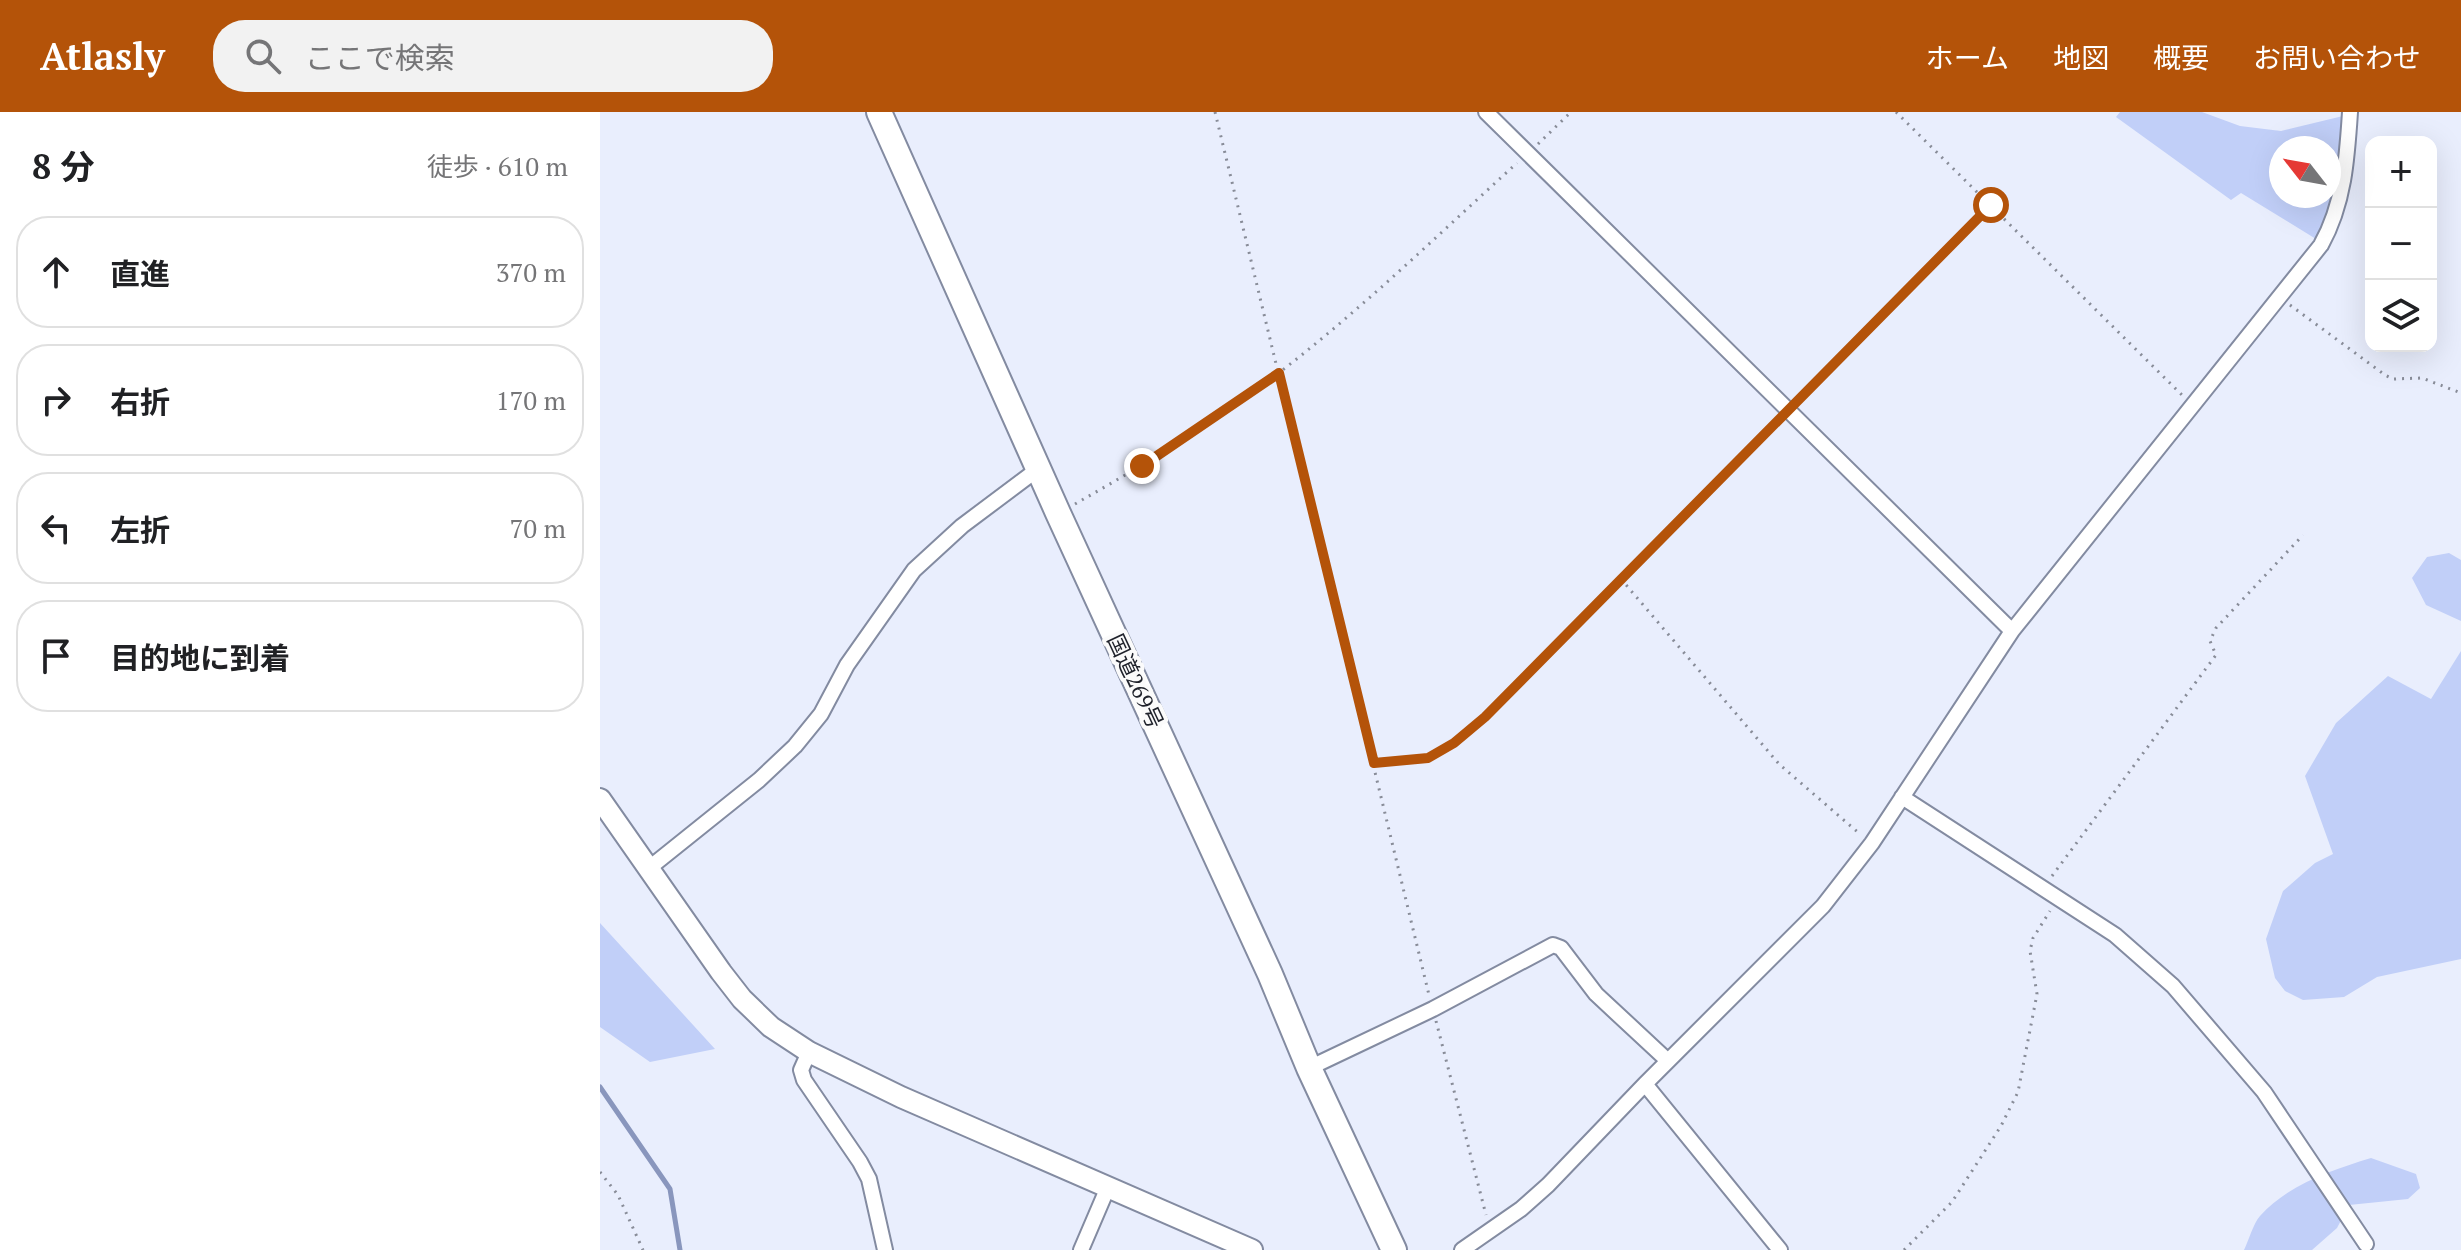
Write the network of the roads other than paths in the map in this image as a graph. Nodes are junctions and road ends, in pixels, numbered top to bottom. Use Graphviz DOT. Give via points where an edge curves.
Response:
graph roads {
  1 [pos="879,112"];
  2 [pos="1486,112"];
  3 [pos="2350,112"];
  4 [pos="1038,469"];
  5 [pos="2012,631"];
  6 [pos="1902,797"];
  7 [pos="600,799"];
  8 [pos="648,869"];
  9 [pos="809,1052"];
  10 [pos="1668,1061"];
  11 [pos="1309,1068"];
  12 [pos="1645,1084"];
  13 [pos="1108,1187"];
  14 [pos="2366,1244"];
  15 [pos="885,1250"];
  16 [pos="1081,1250"];
  17 [pos="1252,1250"];
  18 [pos="1394,1250"];
  19 [pos="1462,1250"];
  20 [pos="1780,1250"];
  1 -- 4 [label="highway, 国道269号"];
  2 -- 5 [label="street"];
  3 -- 5 [label="street" via="2335,221 2321,245"];
  4 -- 8 [label="street" via="914,570 795,746"];
  4 -- 11 [label="highway, 国道269号"];
  5 -- 6 [label="street"];
  6 -- 10 [label="street" via="1823,906"];
  6 -- 14 [label="street" via="2115,935 2173,986 2264,1092"];
  7 -- 8 [label="street"];
  8 -- 9 [label="street" via="742,999"];
  9 -- 13 [label="street"];
  9 -- 15 [label="street" via="801,1070 804,1080 869,1179"];
  10 -- 11 [label="street" via="1553,945"];
  10 -- 12 [label="street"];
  11 -- 18 [label="highway, 国道269号"];
  12 -- 19 [label="street" via="1548,1185"];
  12 -- 20 [label="street"];
  13 -- 16 [label="street"];
  13 -- 17 [label="street"];
}
